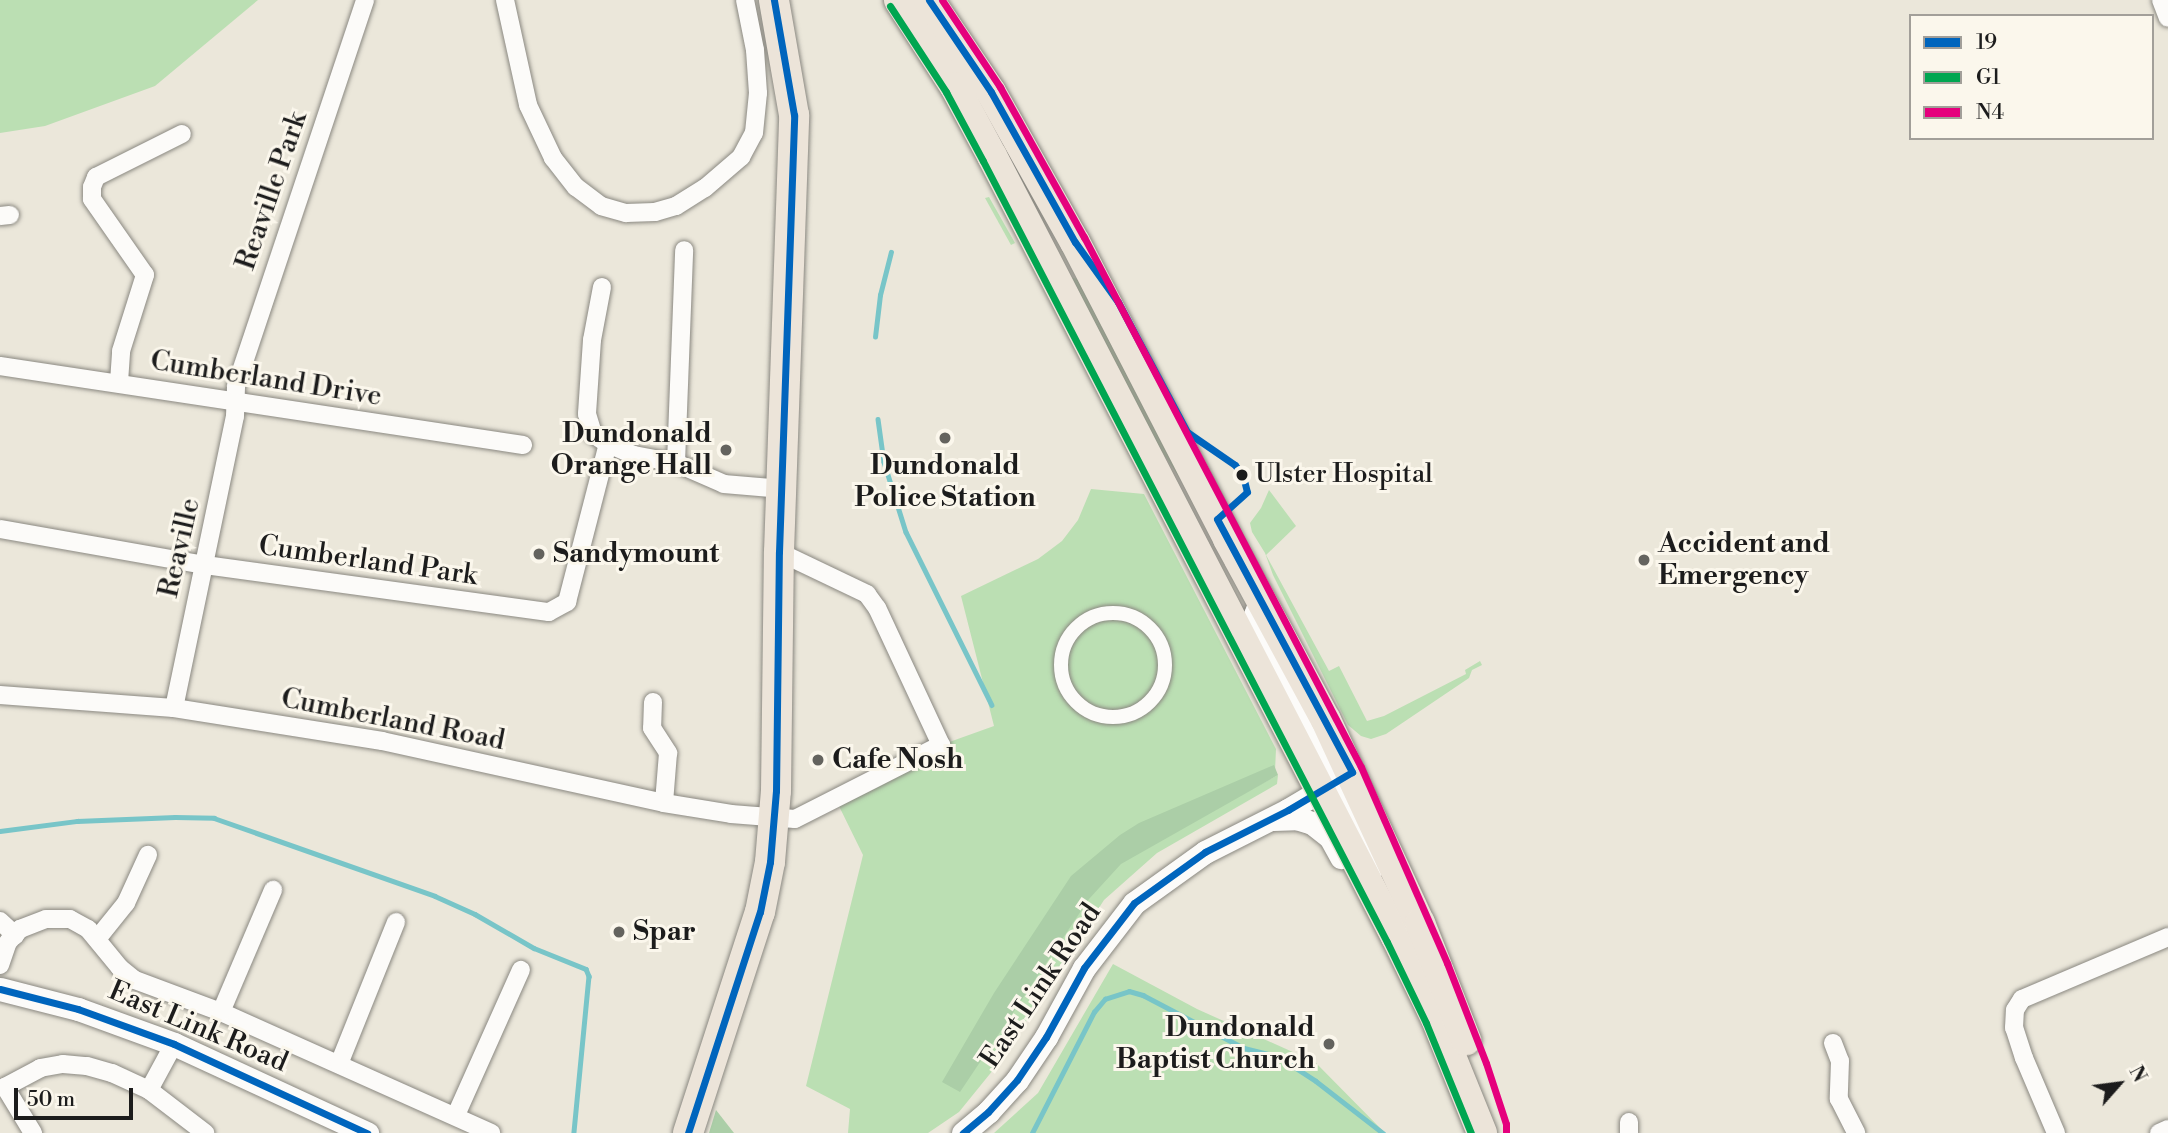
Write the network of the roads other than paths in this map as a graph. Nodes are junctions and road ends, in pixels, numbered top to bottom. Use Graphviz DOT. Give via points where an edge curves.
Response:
graph roads {
  1 [pos="365,0"];
  2 [pos="505,0"];
  3 [pos="745,0"];
  4 [pos="774,0"];
  5 [pos="899,0"];
  6 [pos="929,0"];
  7 [pos="2161,0"];
  8 [pos="2168,18"];
  9 [pos="182,134"];
  10 [pos="684,250"];
  11 [pos="602,287"];
  12 [pos="0,366"];
  13 [pos="119,382"];
  14 [pos="236,400"];
  15 [pos="608,444"];
  16 [pos="523,445"];
  17 [pos="676,463"];
  18 [pos="783,489"];
  19 [pos="0,529"];
  20 [pos="779,552"];
  21 [pos="205,565"];
  22 [pos="0,695"];
  23 [pos="653,702"];
  24 [pos="174,708"];
  25 [pos="1136,712"];
  26 [pos="1143,726"];
  27 [pos="1335,781"];
  28 [pos="664,803"];
  29 [pos="1269,819"];
  30 [pos="773,820"];
  31 [pos="148,855"];
  32 [pos="273,890"];
  33 [pos="0,921"];
  34 [pos="396,922"];
  35 [pos="1390,925"];
  36 [pos="15,935"];
  37 [pos="2168,937"];
  38 [pos="97,939"];
  39 [pos="0,965"];
  40 [pos="521,970"];
  41 [pos="0,989"];
  42 [pos="221,1012"];
  43 [pos="174,1044"];
  44 [pos="1833,1044"];
  45 [pos="339,1064"];
  46 [pos="149,1090"];
  47 [pos="456,1115"];
  48 [pos="2168,1129"];
  49 [pos="689,1132"];
  50 [pos="33,1133"];
  51 [pos="205,1133"];
  52 [pos="367,1133"];
  53 [pos="491,1133"];
  54 [pos="963,1133"];
  55 [pos="1482,1133"];
  56 [pos="1495,1133"];
  57 [pos="1856,1133"];
  58 [pos="2056,1133"];
  59 [pos="2159,1133"];
  1 -- 14 [label="street, Reaville Park" via="262,303 236,386"];
  2 -- 3 [label="street" via="528,105 554,158 576,187 593,200 626,213 676,206 741,157 754,133 758,93"];
  4 -- 18 [label="highway" via="794,115"];
  5 -- 27 [label="highway" via="955,87"];
  6 -- 27 [label="highway" via="1024,150 1261,599"];
  7 -- 8 [label="street"];
  9 -- 13 [label="street" via="96,177 92,187 92,199 145,275 121,351"];
  10 -- 17 [label="street"];
  11 -- 15 [label="street" via="592,340 587,414 593,434"];
  12 -- 13 [label="street, Cumberland Drive"];
  13 -- 14 [label="street, Cumberland Drive"];
  14 -- 16 [label="street, Cumberland Drive"];
  14 -- 21 [label="street, Reaville"];
  15 -- 17 [label="street" via="634,455"];
  15 -- 21 [label="street, Cumberland Park" via="567,603 549,612"];
  17 -- 18 [label="street" via="724,484"];
  18 -- 20 [label="highway"];
  19 -- 21 [label="street, Cumberland Park"];
  20 -- 30 [label="highway"];
  20 -- 30 [label="street, Cumberland Road" via="867,594 941,745 796,819"];
  21 -- 24 [label="street, Reaville"];
  22 -- 24 [label="street, Cumberland Road"];
  23 -- 28 [label="street" via="652,728 667,753"];
  24 -- 28 [label="street, Cumberland Road" via="382,741"];
  25 -- 25 [label="street" via="1156,696 1164,679 1161,644 1152,630 1123,614 1082,617 1062,656 1065,689 1091,713 1109,718"];
  25 -- 26 [label="street"];
  27 -- 29 [label="street, East Link Road"];
  27 -- 35 [label="highway"];
  27 -- 56 [label="highway" via="1437,967 1476,1066"];
  28 -- 30 [label="street, Cumberland Road"];
  29 -- 35 [label="street" via="1306,820 1323,830 1365,902"];
  29 -- 54 [label="street, East Link Road" via="1205,852 1134,903 1096,949 1017,1080"];
  30 -- 49 [label="highway" via="760,912"];
  31 -- 38 [label="street" via="126,903"];
  32 -- 42 [label="street"];
  33 -- 36 [label="street"];
  34 -- 45 [label="street"];
  35 -- 55 [label="highway" via="1436,1019"];
  36 -- 38 [label="street" via="46,919 71,919"];
  36 -- 39 [label="street"];
  37 -- 58 [label="street" via="2022,999 2015,1010 2014,1028 2024,1058"];
  38 -- 42 [label="street" via="135,980"];
  40 -- 47 [label="street"];
  41 -- 43 [label="street, East Link Road" via="78,1009"];
  42 -- 45 [label="street"];
  43 -- 46 [label="street"];
  43 -- 52 [label="street, East Link Road"];
  44 -- 57 [label="street" via="1840,1061 1839,1099"];
  45 -- 47 [label="street"];
  46 -- 50 [label="street" via="87,1066 40,1068 5,1087"];
  46 -- 51 [label="street"];
  47 -- 53 [label="street"];
  48 -- 59 [label="street"];
}
